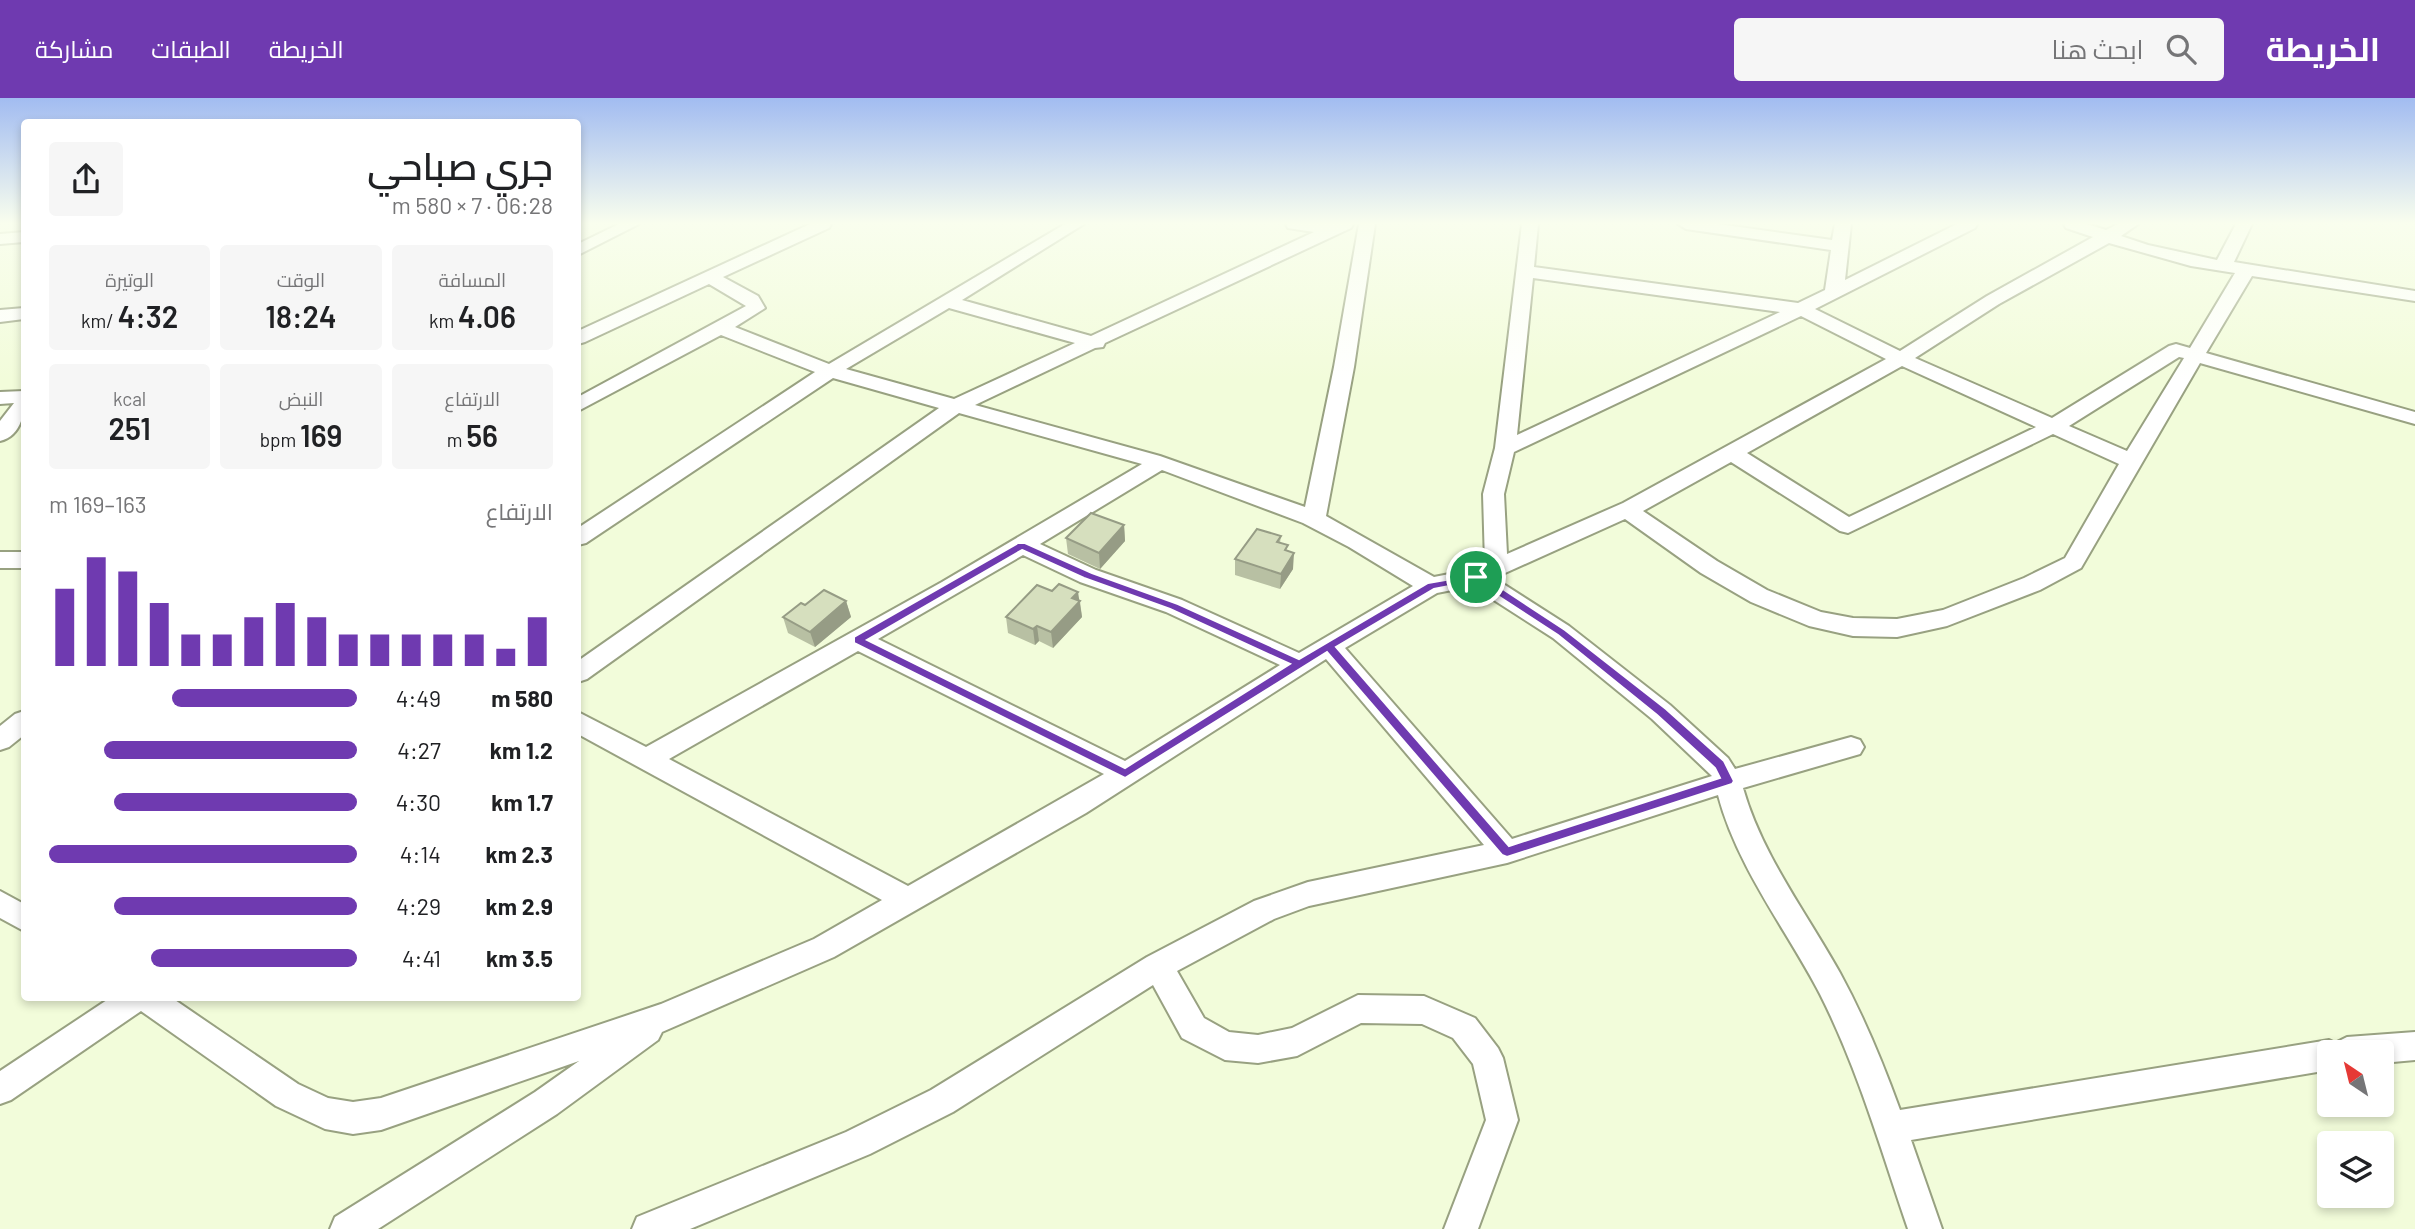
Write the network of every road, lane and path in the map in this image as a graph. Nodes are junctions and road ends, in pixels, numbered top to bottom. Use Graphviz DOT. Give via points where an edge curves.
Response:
graph roads {
  1 [pos="709,277"];
  2 [pos="986,277"];
  3 [pos="1234,277"];
  4 [pos="1358,277"];
  5 [pos="1523,277"];
  6 [pos="1566,277"];
  7 [pos="1836,277"];
  8 [pos="1864,277"];
  9 [pos="2032,277"];
  10 [pos="2242,277"];
  11 [pos="2289,277"];
  12 [pos="1834,292"];
  13 [pos="2415,296"];
  14 [pos="946,301"];
  15 [pos="1801,309"];
  16 [pos="21,314"];
  17 [pos="0,316"];
  18 [pos="722,328"];
  19 [pos="581,337"];
  20 [pos="1096,343"];
  21 [pos="2193,355"];
  22 [pos="1901,359"];
  23 [pos="830,371"];
  24 [pos="21,397"];
  25 [pos="0,398"];
  26 [pos="581,403"];
  27 [pos="954,407"];
  28 [pos="21,408"];
  29 [pos="2415,418"];
  30 [pos="2052,427"];
  31 [pos="0,435"];
  32 [pos="1505,448"];
  33 [pos="1732,453"];
  34 [pos="2131,461"];
  35 [pos="1159,463"];
  36 [pos="1627,510"];
  37 [pos="1314,519"];
  38 [pos="581,536"];
  39 [pos="1022,545"];
  40 [pos="0,560"];
  41 [pos="21,560"];
  42 [pos="1487,572"];
  43 [pos="1431,586"];
  44 [pos="858,640"];
  45 [pos="1329,646"];
  46 [pos="1300,664"];
  47 [pos="581,671"];
  48 [pos="21,723"];
  49 [pos="581,724"];
  50 [pos="0,740"];
  51 [pos="1851,747"];
  52 [pos="646,760"];
  53 [pos="1125,774"];
  54 [pos="1728,781"];
  55 [pos="1507,852"];
  56 [pos="909,901"];
  57 [pos="0,903"];
  58 [pos="21,917"];
  59 [pos="1158,966"];
  60 [pos="131,1001"];
  61 [pos="152,1001"];
  62 [pos="667,1016"];
  63 [pos="2415,1046"];
  64 [pos="2394,1048"];
  65 [pos="2317,1057"];
  66 [pos="0,1089"];
  67 [pos="1889,1128"];
  68 [pos="347,1229"];
  69 [pos="649,1229"];
  70 [pos="1461,1229"];
  71 [pos="1925,1229"];
  1 -- 18 [label="street" via="756,303 754,312"];
  1 -- 19 [label="street"];
  2 -- 14 [label="street"];
  3 -- 20 [label="street"];
  4 -- 37 [label="street"];
  5 -- 32 [label="street"];
  6 -- 15 [label="street"];
  7 -- 12 [label="street"];
  8 -- 12 [label="street"];
  9 -- 22 [label="street"];
  10 -- 21 [label="street"];
  11 -- 13 [label="street"];
  12 -- 15 [label="street"];
  14 -- 20 [label="street"];
  14 -- 23 [label="street"];
  15 -- 22 [label="street"];
  15 -- 32 [label="street"];
  16 -- 17 [label="street"];
  18 -- 23 [label="street"];
  18 -- 26 [label="street"];
  20 -- 27 [label="street"];
  21 -- 29 [label="street"];
  21 -- 30 [label="street" via="2176,350"];
  21 -- 34 [label="street"];
  22 -- 30 [label="street"];
  22 -- 33 [label="street"];
  23 -- 27 [label="street"];
  23 -- 38 [label="street"];
  24 -- 25 [label="street"];
  27 -- 35 [label="street"];
  27 -- 47 [label="street"];
  28 -- 31 [label="street"];
  30 -- 33 [label="street" via="1848,526"];
  30 -- 34 [label="street"];
  32 -- 42 [label="street" via="1494,479"];
  33 -- 36 [label="street"];
  34 -- 36 [label="street" via="2073,563 1947,618 1898,628 1817,620 1759,596"];
  35 -- 37 [label="street"];
  35 -- 39 [label="street"];
  36 -- 42 [label="street"];
  37 -- 43 [label="street"];
  39 -- 44 [label="street"];
  39 -- 46 [label="street" via="1088,576 1174,606"];
  40 -- 41 [label="street"];
  42 -- 43 [label="street"];
  42 -- 54 [label="street" via="1661,712 1719,765"];
  43 -- 45 [label="street"];
  44 -- 52 [label="street"];
  44 -- 53 [label="street"];
  45 -- 46 [label="street"];
  45 -- 55 [label="street"];
  46 -- 53 [label="street"];
  48 -- 50 [label="street"];
  49 -- 52 [label="street"];
  51 -- 54 [label="street"];
  52 -- 56 [label="street"];
  53 -- 56 [label="street"];
  54 -- 55 [label="street"];
  54 -- 67 [label="street" via="1738,818 1760,863 1864,1053"];
  55 -- 59 [label="street" via="1308,894 1264,910"];
  56 -- 62 [label="street" via="824,948"];
  57 -- 58 [label="street"];
  59 -- 69 [label="street" via="942,1101 846,1148"];
  59 -- 70 [label="street" via="1194,1028 1224,1046 1258,1049 1297,1042 1358,1009 1424,1010 1464,1028 1487,1058 1502,1120"];
  60 -- 66 [label="street"];
  61 -- 62 [label="street" via="287,1095 325,1113 353,1118 381,1114"];
  62 -- 68 [label="street" via="546,1103"];
  63 -- 64 [label="street"];
  65 -- 67 [label="street"];
  67 -- 71 [label="street"];
}
